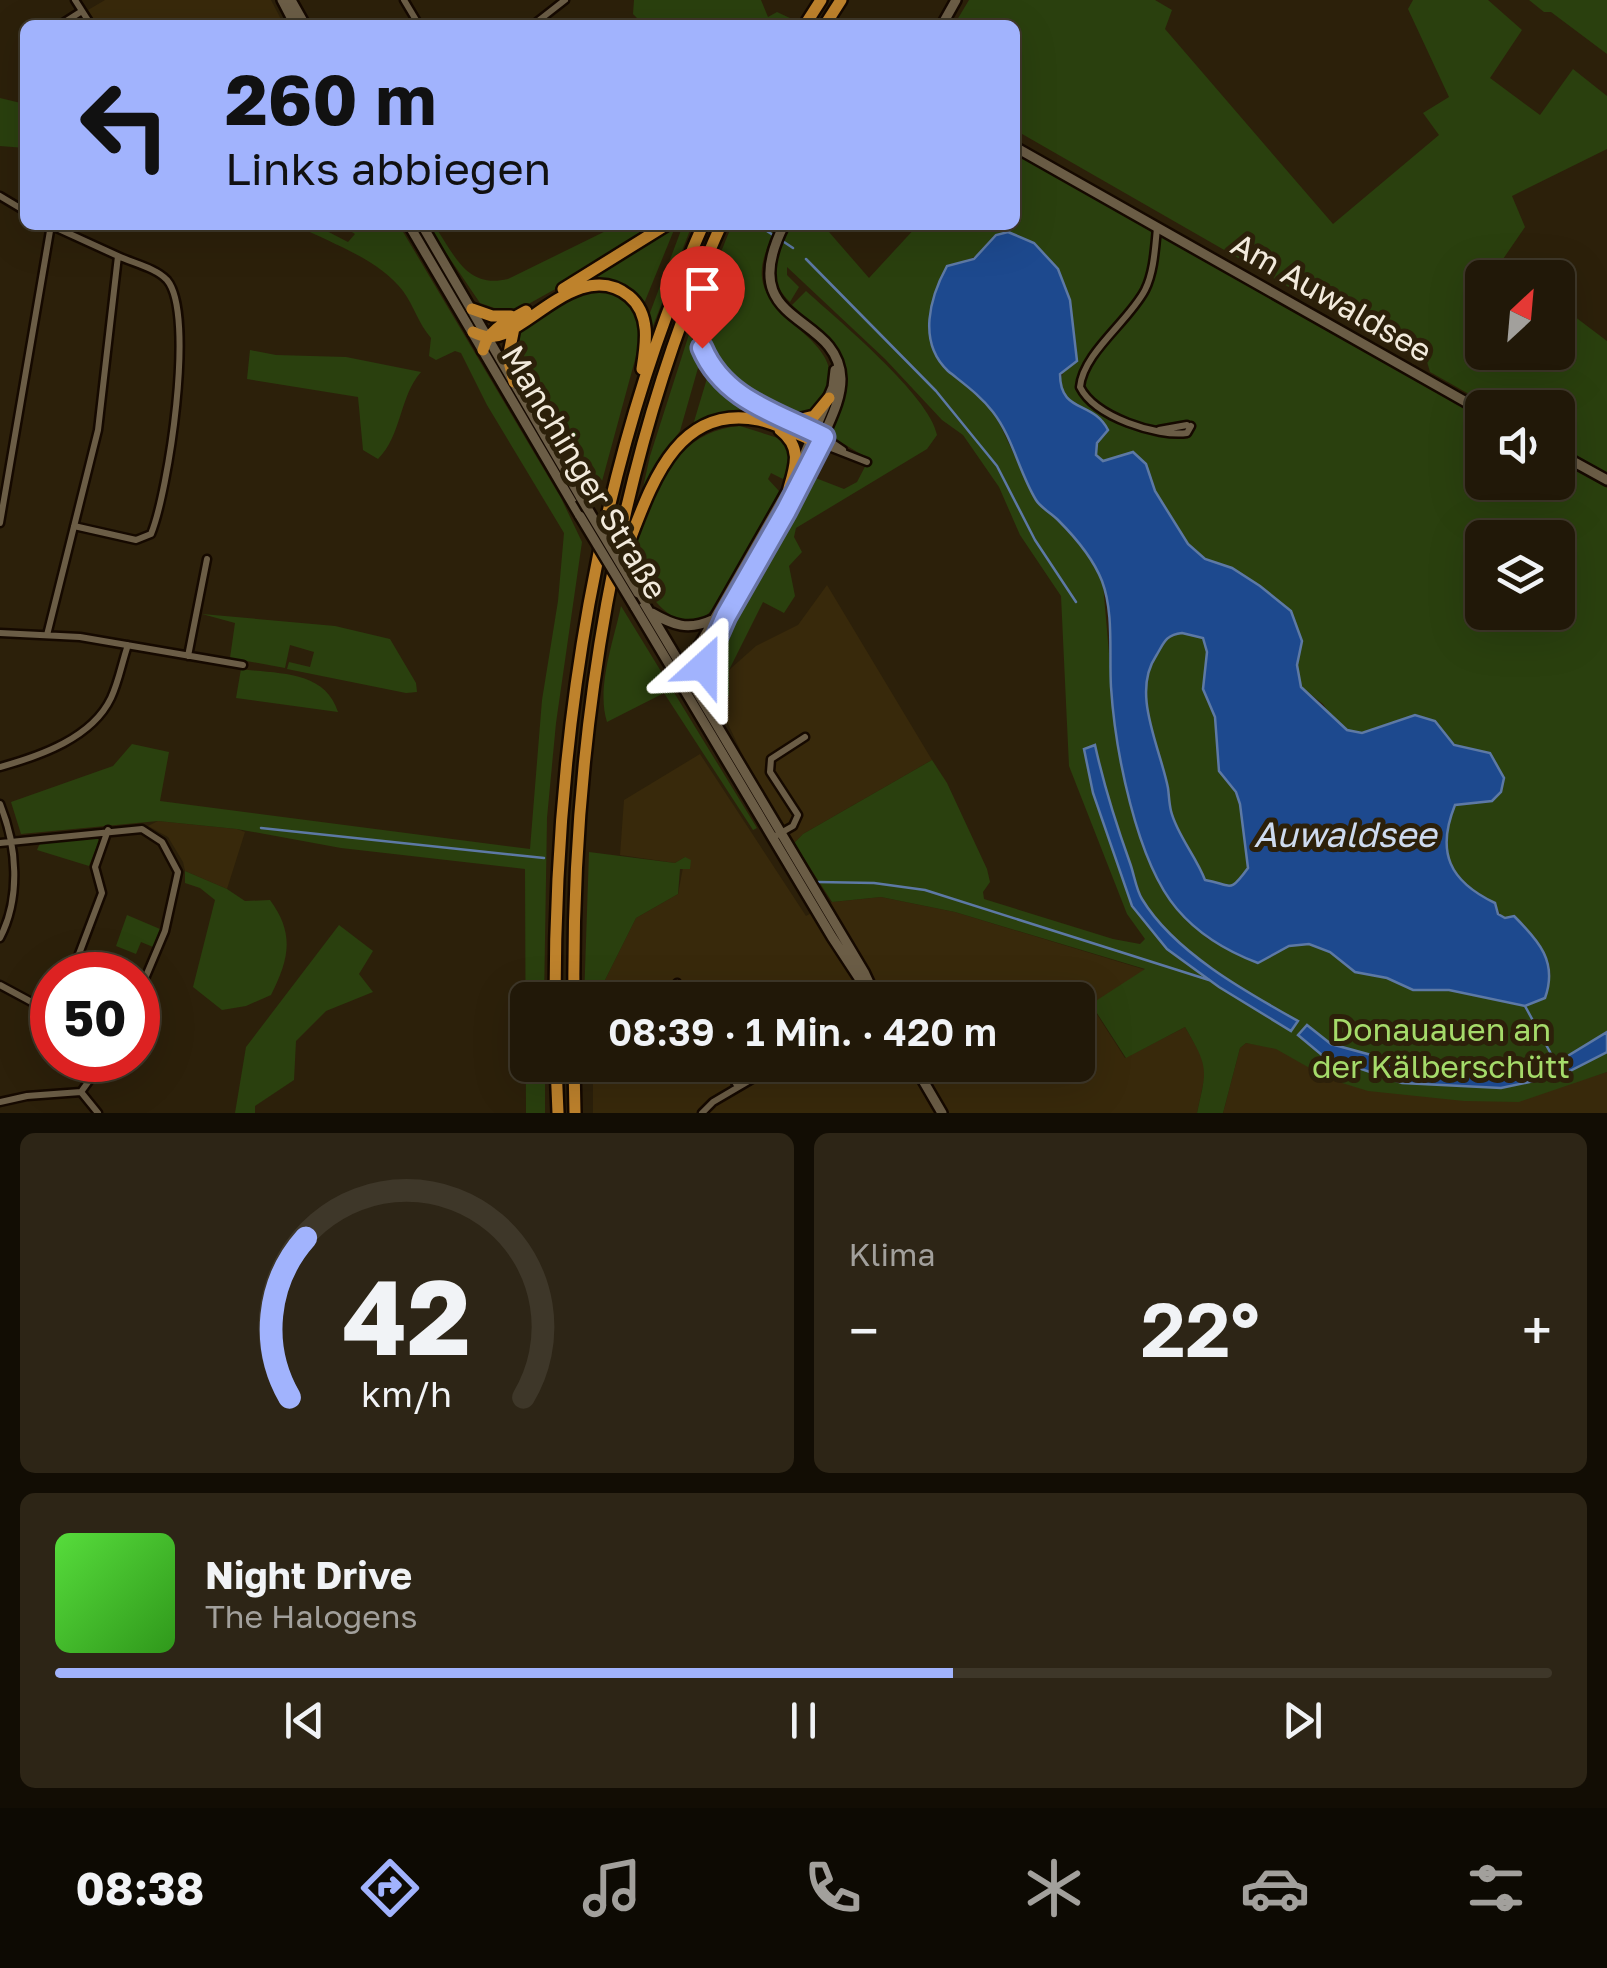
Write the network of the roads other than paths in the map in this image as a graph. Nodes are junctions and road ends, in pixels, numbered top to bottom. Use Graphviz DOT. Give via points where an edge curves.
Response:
graph roads {
  1 [pos="75,0"];
  2 [pos="565,0"];
  3 [pos="82,11"];
  4 [pos="68,20"];
  5 [pos="88,20"];
  6 [pos="539,20"];
  7 [pos="1020,149"];
  8 [pos="1157,227"];
  9 [pos="50,230"];
  10 [pos="62,230"];
  11 [pos="412,230"];
  12 [pos="425,230"];
  13 [pos="658,230"];
  14 [pos="700,230"];
  15 [pos="720,230"];
  16 [pos="720,230"];
  17 [pos="782,230"];
  18 [pos="118,256"];
  19 [pos="472,309"];
  20 [pos="515,322"];
  21 [pos="473,332"];
  22 [pos="486,344"];
  23 [pos="832,354"];
  24 [pos="514,382"];
  25 [pos="829,398"];
  26 [pos="1465,401"];
  27 [pos="635,413"];
  28 [pos="763,421"];
  29 [pos="792,421"];
  30 [pos="1189,425"];
  31 [pos="818,438"];
  32 [pos="867,462"];
  33 [pos="1575,462"];
  34 [pos="1607,480"];
  35 [pos="789,488"];
  36 [pos="0,523"];
  37 [pos="74,526"];
  38 [pos="207,559"];
  39 [pos="611,586"];
  40 [pos="650,611"];
  41 [pos="714,619"];
  42 [pos="0,633"];
  43 [pos="46,635"];
  44 [pos="128,644"];
  45 [pos="188,656"];
  46 [pos="670,663"];
  47 [pos="707,663"];
  48 [pos="243,665"];
  49 [pos="685,670"];
  50 [pos="680,684"];
  51 [pos="706,707"];
  52 [pos="805,736"];
  53 [pos="0,768"];
  54 [pos="0,804"];
  55 [pos="108,830"];
  56 [pos="777,836"];
  57 [pos="12,842"];
  58 [pos="0,844"];
  59 [pos="2,928"];
  60 [pos="0,938"];
  61 [pos="80,952"];
  62 [pos="156,952"];
  63 [pos="556,982"];
  64 [pos="574,982"];
  65 [pos="868,982"];
  66 [pos="0,985"];
  67 [pos="30,1002"];
  68 [pos="88,1082"];
  69 [pos="557,1082"];
  70 [pos="574,1082"];
  71 [pos="735,1082"];
  72 [pos="747,1082"];
  73 [pos="924,1082"];
  74 [pos="738,1087"];
  75 [pos="80,1092"];
  76 [pos="0,1102"];
  77 [pos="98,1113"];
  78 [pos="558,1113"];
  79 [pos="575,1113"];
  80 [pos="702,1113"];
  81 [pos="942,1113"];
  1 -- 3 [label="street"];
  2 -- 6 [label="street"];
  3 -- 4 [label="street"];
  3 -- 5 [label="street"];
  7 -- 8 [label="main road, Am Auwaldsee"];
  8 -- 26 [label="main road, Am Auwaldsee"];
  8 -- 30 [label="street" via="1144,290 1086,368 1080,387 1115,420 1168,435 1188,433"];
  9 -- 36 [label="street"];
  10 -- 18 [label="street"];
  11 -- 21 [label="main road, Manchinger Straße"];
  12 -- 19 [label="main road, Manchinger Straße"];
  13 -- 20 [label="highway"];
  14 -- 27 [label="highway"];
  15 -- 29 [label="highway" via="700,304 702,348 728,387"];
  16 -- 39 [label="highway" via="664,378"];
  17 -- 23 [label="main road" via="770,256 772,289"];
  18 -- 37 [label="street" via="98,430"];
  18 -- 37 [label="street" via="158,273 172,288 178,409 151,534 136,540"];
  19 -- 20 [label="highway"];
  19 -- 22 [label="main road, Manchinger Straße"];
  20 -- 22 [label="highway"];
  20 -- 24 [label="highway" via="508,358"];
  20 -- 27 [label="highway" via="584,288 612,287 630,296 646,339"];
  21 -- 22 [label="highway"];
  22 -- 24 [label="main road, Manchinger Straße"];
  22 -- 46 [label="main road, Manchinger Straße, bridge"];
  23 -- 25 [label="main road"];
  23 -- 31 [label="main road" via="840,388"];
  24 -- 40 [label="main road, Manchinger Straße, bridge"];
  25 -- 29 [label="highway" via="814,416"];
  25 -- 31 [label="main road"];
  27 -- 63 [label="highway" via="602,534 575,694 560,842"];
  28 -- 31 [label="highway"];
  28 -- 35 [label="highway" via="796,449"];
  28 -- 39 [label="highway" via="713,424 676,447 654,482"];
  29 -- 31 [label="highway"];
  31 -- 32 [label="street"];
  31 -- 35 [label="main road"];
  31 -- 47 [label="main road"];
  33 -- 34 [label="main road"];
  35 -- 41 [label="main road"];
  37 -- 43 [label="street"];
  38 -- 45 [label="street"];
  39 -- 64 [label="highway" via="578,820"];
  40 -- 41 [label="main road" via="681,627"];
  40 -- 49 [label="main road, Manchinger Straße"];
  41 -- 49 [label="main road"];
  42 -- 43 [label="street"];
  43 -- 44 [label="street"];
  44 -- 45 [label="street"];
  44 -- 53 [label="street" via="98,718 42,756"];
  45 -- 48 [label="street"];
  46 -- 49 [label="main road"];
  46 -- 50 [label="main road, Manchinger Straße"];
  47 -- 49 [label="main road"];
  47 -- 51 [label="main road"];
  49 -- 50 [label="main road"];
  49 -- 51 [label="main road, Manchinger Straße"];
  50 -- 56 [label="main road, Manchinger Straße"];
  51 -- 56 [label="main road, Manchinger Straße"];
  52 -- 56 [label="street" via="769,765 798,814"];
  54 -- 57 [label="street"];
  55 -- 57 [label="street"];
  55 -- 61 [label="street" via="95,867 102,893"];
  55 -- 62 [label="street" via="151,832 178,872"];
  56 -- 65 [label="main road, Manchinger Straße"];
  57 -- 58 [label="street"];
  57 -- 59 [label="street" via="15,869"];
  59 -- 60 [label="street"];
  66 -- 67 [label="street"];
  68 -- 75 [label="street"];
  69 -- 78 [label="highway"];
  70 -- 79 [label="highway"];
  71 -- 74 [label="street"];
  72 -- 74 [label="street"];
  73 -- 81 [label="main road"];
  74 -- 80 [label="street"];
  75 -- 76 [label="street"];
  75 -- 77 [label="street"];
}
